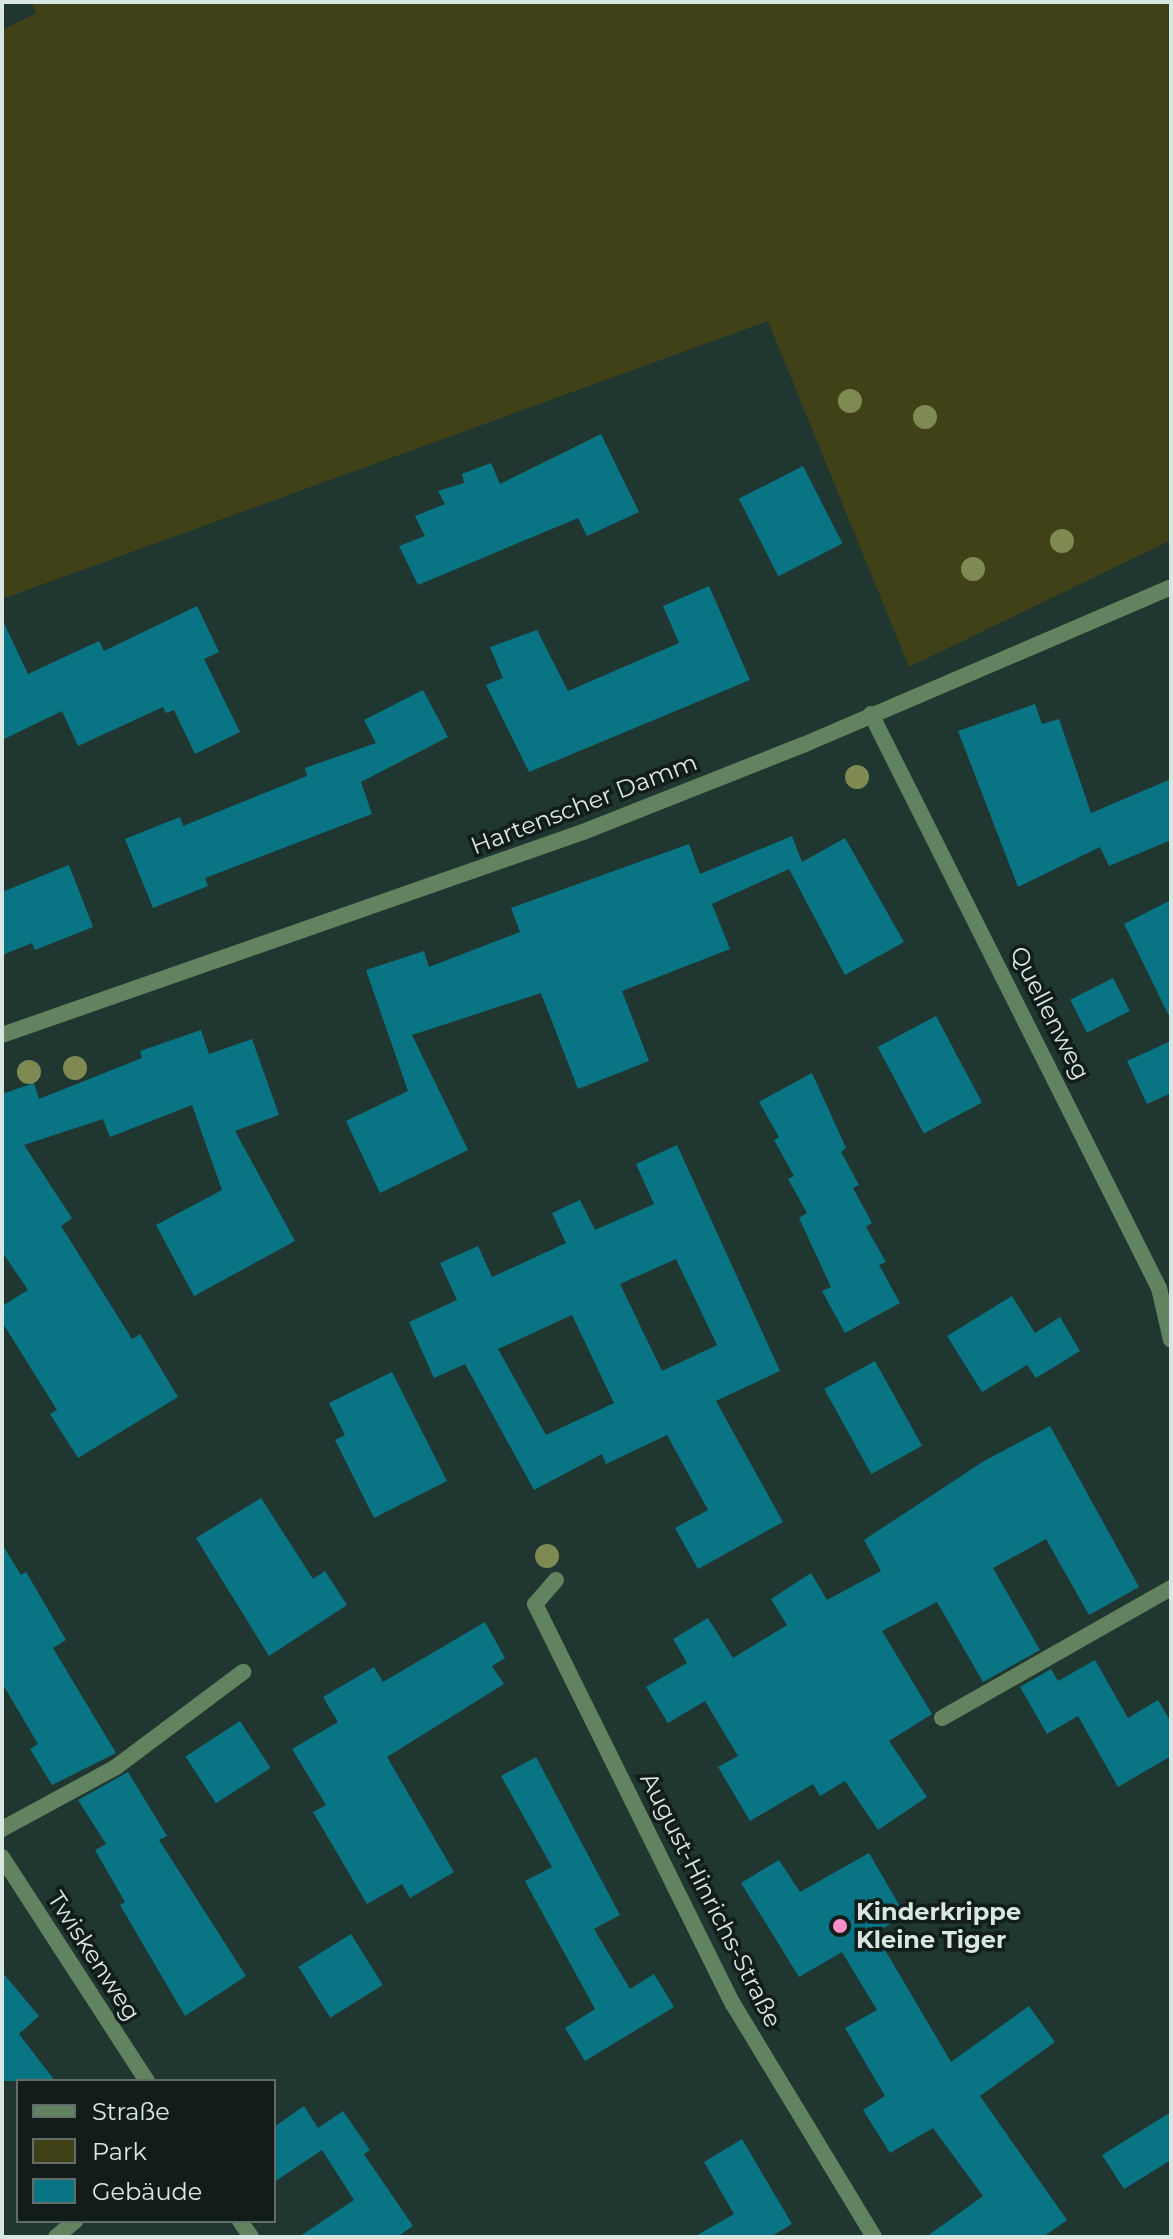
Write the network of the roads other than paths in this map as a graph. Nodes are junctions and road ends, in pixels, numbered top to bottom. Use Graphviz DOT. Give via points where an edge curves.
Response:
graph roads {
  1 [pos="1171,587"];
  2 [pos="871,714"];
  3 [pos="2,1035"];
  4 [pos="1171,1340"];
  5 [pos="556,1580"];
  6 [pos="1171,1588"];
  7 [pos="243,1672"];
  8 [pos="942,1718"];
  9 [pos="2,1829"];
  10 [pos="2,1857"];
  11 [pos="146,2079"];
  12 [pos="73,2223"];
  13 [pos="56,2237"];
  14 [pos="874,2237"];
  1 -- 2 [label="street, Hartenscher Damm"];
  2 -- 3 [label="street, Hartenscher Damm" via="546,846"];
  2 -- 4 [label="street, Quellenweg" via="1159,1288"];
  5 -- 14 [label="street, August-Hinrichs-Straße" via="535,1604 733,2004"];
  6 -- 8 [label="street"];
  7 -- 9 [label="street" via="127,1760"];
  10 -- 11 [label="street, Twiskenweg"];
  12 -- 13 [label="street"];
}
